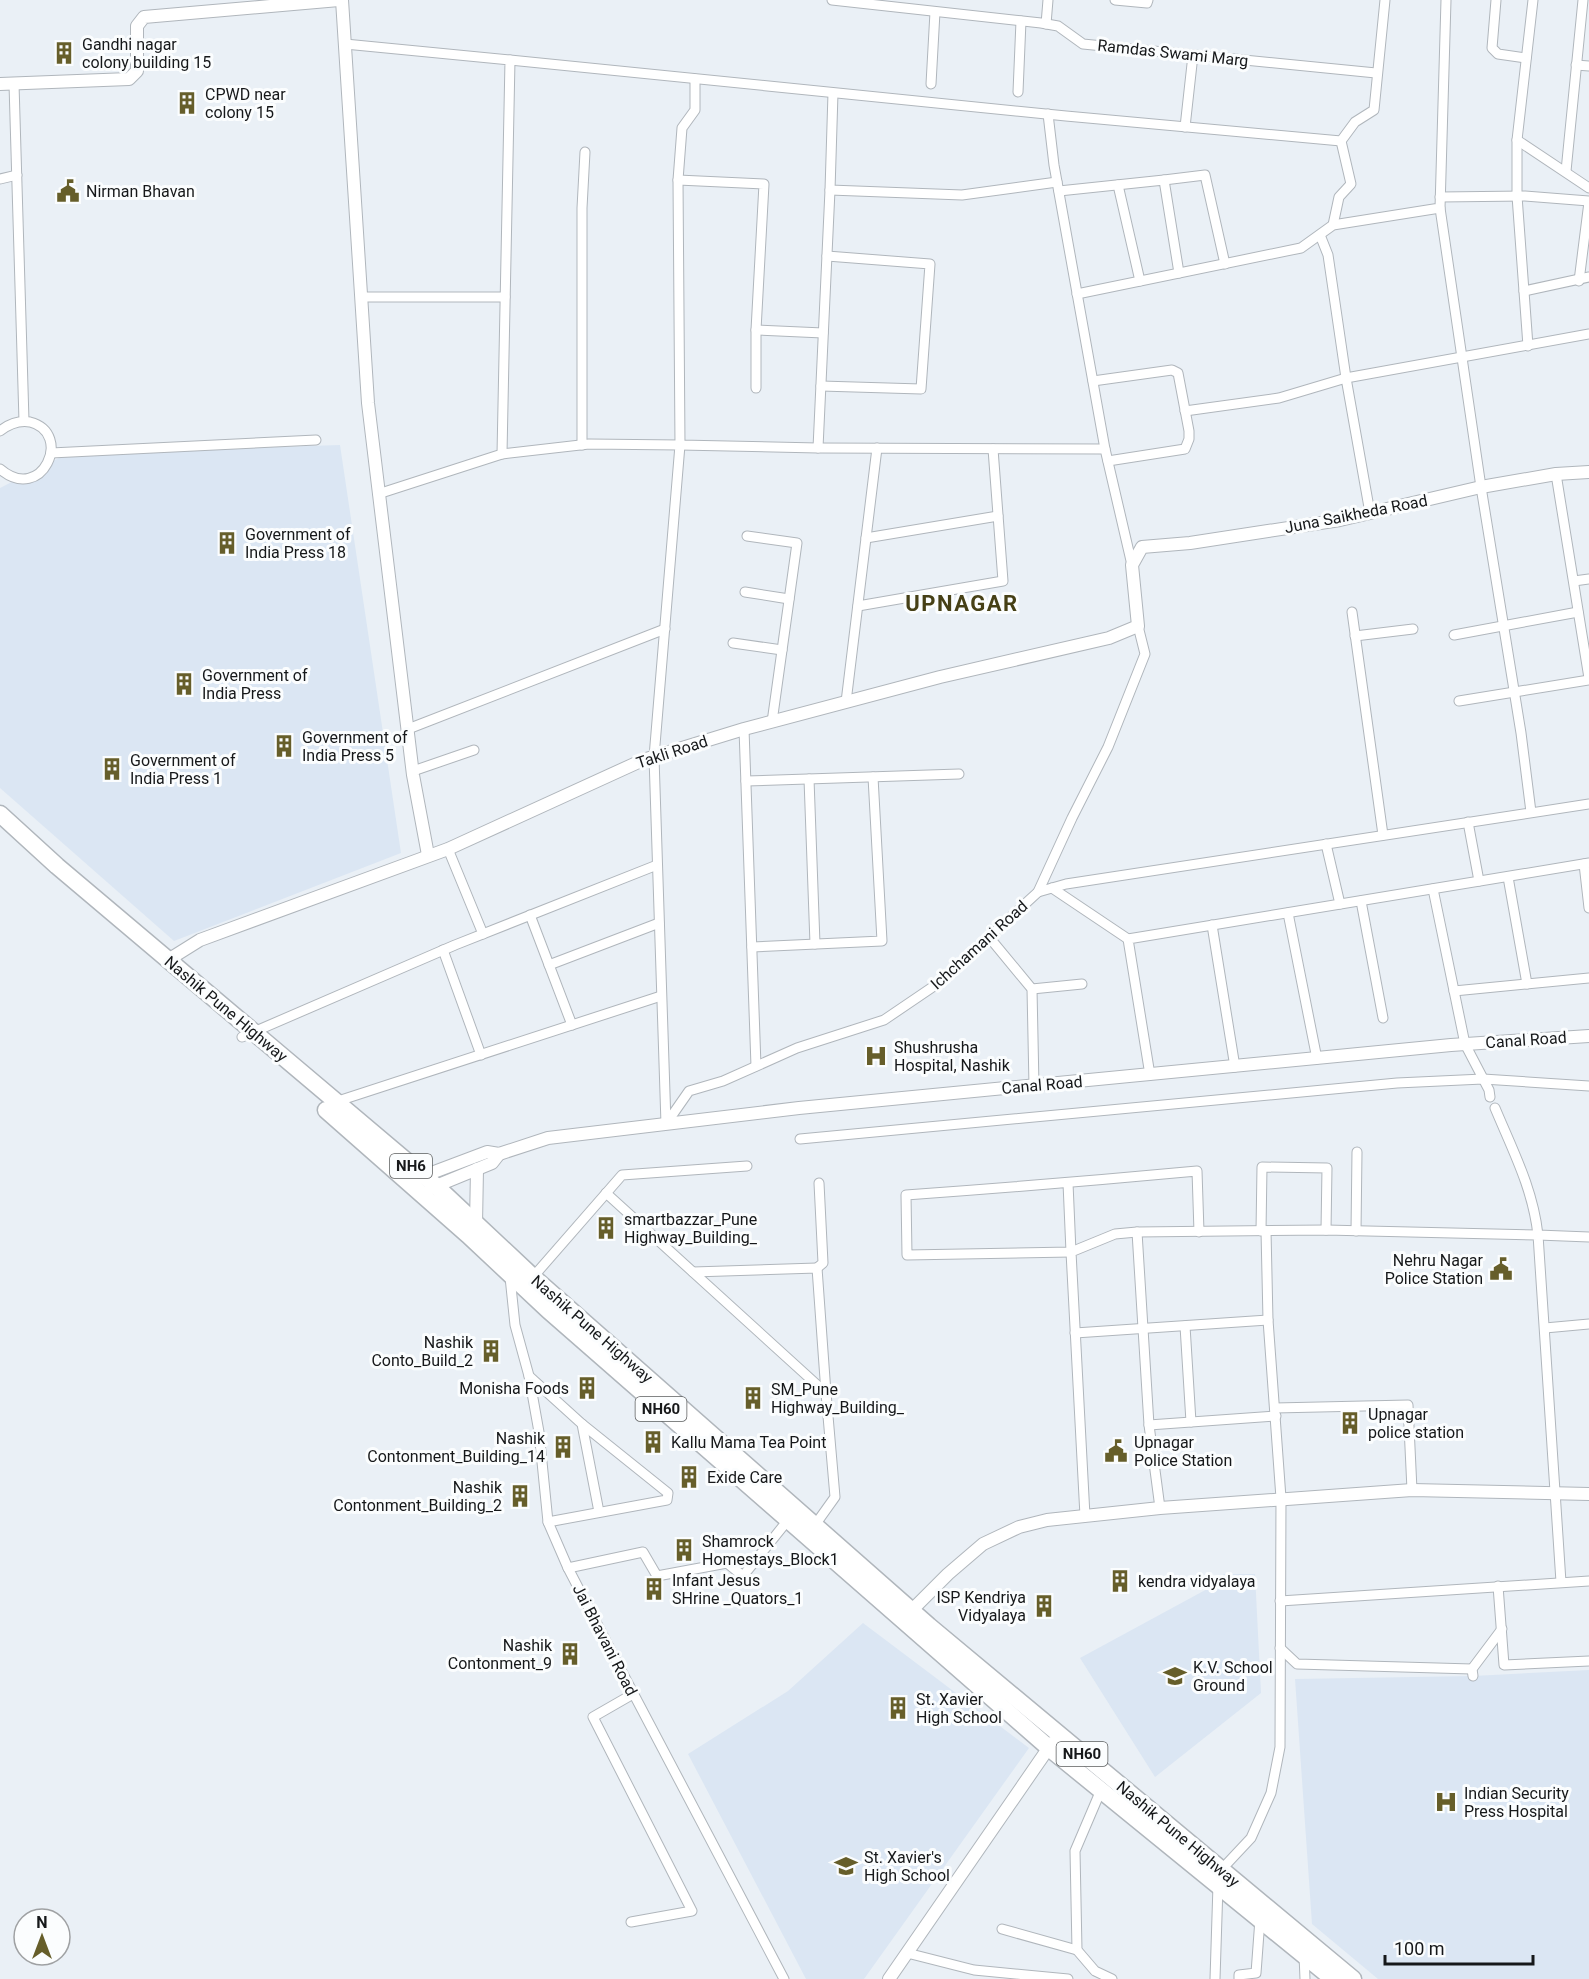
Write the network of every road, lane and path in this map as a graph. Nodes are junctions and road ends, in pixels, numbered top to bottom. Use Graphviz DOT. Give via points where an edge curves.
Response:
graph roads {
  1 [pos="340,0"];
  2 [pos="832,0"];
  3 [pos="1048,0"];
  4 [pos="1114,0"];
  5 [pos="1148,0"];
  6 [pos="1385,0"];
  7 [pos="1446,0"];
  8 [pos="1496,0"];
  9 [pos="1533,0"];
  10 [pos="1583,0"];
  11 [pos="935,12"];
  12 [pos="1021,21"];
  13 [pos="1046,24"];
  14 [pos="345,44"];
  15 [pos="1193,55"];
  16 [pos="1526,58"];
  17 [pos="510,60"];
  18 [pos="1576,65"];
  19 [pos="1589,66"];
  20 [pos="1376,73"];
  21 [pos="695,79"];
  22 [pos="0,84"];
  23 [pos="14,84"];
  24 [pos="931,84"];
  25 [pos="1018,92"];
  26 [pos="833,93"];
  27 [pos="1048,114"];
  28 [pos="1185,127"];
  29 [pos="1517,140"];
  30 [pos="1341,141"];
  31 [pos="585,152"];
  32 [pos="1566,171"];
  33 [pos="17,175"];
  34 [pos="0,179"];
  35 [pos="678,180"];
  36 [pos="1164,180"];
  37 [pos="1118,185"];
  38 [pos="1058,187"];
  39 [pos="1589,188"];
  40 [pos="830,190"];
  41 [pos="1517,196"];
  42 [pos="1440,197"];
  43 [pos="1589,202"];
  44 [pos="1440,208"];
  45 [pos="1333,225"];
  46 [pos="1320,235"];
  47 [pos="827,256"];
  48 [pos="1225,264"];
  49 [pos="1179,273"];
  50 [pos="1589,278"];
  51 [pos="1140,281"];
  52 [pos="1579,281"];
  53 [pos="1524,291"];
  54 [pos="1077,294"];
  55 [pos="362,297"];
  56 [pos="505,297"];
  57 [pos="756,330"];
  58 [pos="823,333"];
  59 [pos="1589,334"];
  60 [pos="1528,346"];
  61 [pos="1462,358"];
  62 [pos="1346,378"];
  63 [pos="1093,381"];
  64 [pos="821,386"];
  65 [pos="756,388"];
  66 [pos="1185,411"];
  67 [pos="24,421"];
  68 [pos="1,428"];
  69 [pos="316,440"];
  70 [pos="582,445"];
  71 [pos="680,445"];
  72 [pos="818,448"];
  73 [pos="877,448"];
  74 [pos="993,449"];
  75 [pos="1105,449"];
  76 [pos="51,453"];
  77 [pos="501,454"];
  78 [pos="1108,461"];
  79 [pos="0,469"];
  80 [pos="1589,472"];
  81 [pos="1556,474"];
  82 [pos="1481,487"];
  83 [pos="378,494"];
  84 [pos="1370,513"];
  85 [pos="998,516"];
  86 [pos="747,536"];
  87 [pos="866,538"];
  88 [pos="1132,565"];
  89 [pos="1589,579"];
  90 [pos="1574,581"];
  91 [pos="745,592"];
  92 [pos="789,599"];
  93 [pos="858,606"];
  94 [pos="1352,612"];
  95 [pos="1578,612"];
  96 [pos="1138,626"];
  97 [pos="1504,626"];
  98 [pos="665,629"];
  99 [pos="1413,629"];
  100 [pos="1355,636"];
  101 [pos="1454,636"];
  102 [pos="733,643"];
  103 [pos="782,650"];
  104 [pos="1587,655"];
  105 [pos="1589,679"];
  106 [pos="1515,692"];
  107 [pos="1459,701"];
  108 [pos="846,702"];
  109 [pos="772,722"];
  110 [pos="408,729"];
  111 [pos="744,729"];
  112 [pos="474,750"];
  113 [pos="654,757"];
  114 [pos="413,771"];
  115 [pos="959,774"];
  116 [pos="873,777"];
  117 [pos="809,779"];
  118 [pos="746,781"];
  119 [pos="1589,804"];
  120 [pos="1531,812"];
  121 [pos="0,814"];
  122 [pos="1468,822"];
  123 [pos="0,827"];
  124 [pos="1383,835"];
  125 [pos="1326,844"];
  126 [pos="448,849"];
  127 [pos="428,855"];
  128 [pos="1586,864"];
  129 [pos="657,865"];
  130 [pos="1508,877"];
  131 [pos="1479,881"];
  132 [pos="1052,888"];
  133 [pos="1433,889"];
  134 [pos="1038,892"];
  135 [pos="1361,901"];
  136 [pos="1340,904"];
  137 [pos="1589,908"];
  138 [pos="1288,913"];
  139 [pos="530,915"];
  140 [pos="659,923"];
  141 [pos="1212,925"];
  142 [pos="483,934"];
  143 [pos="989,937"];
  144 [pos="1128,939"];
  145 [pos="815,944"];
  146 [pos="752,947"];
  147 [pos="443,950"];
  148 [pos="168,960"];
  149 [pos="549,965"];
  150 [pos="1589,978"];
  151 [pos="1082,984"];
  152 [pos="1527,984"];
  153 [pos="1032,989"];
  154 [pos="1454,991"];
  155 [pos="661,996"];
  156 [pos="1383,1018"];
  157 [pos="572,1025"];
  158 [pos="248,1035"];
  159 [pos="1589,1036"];
  160 [pos="1466,1044"];
  161 [pos="481,1055"];
  162 [pos="1317,1059"];
  163 [pos="756,1066"];
  164 [pos="1235,1067"];
  165 [pos="1150,1075"];
  166 [pos="1483,1079"];
  167 [pos="1034,1086"];
  168 [pos="1589,1086"];
  169 [pos="1490,1096"];
  170 [pos="334,1102"];
  171 [pos="1495,1108"];
  172 [pos="666,1124"];
  173 [pos="800,1138"];
  174 [pos="1357,1152"];
  175 [pos="499,1154"];
  176 [pos="747,1166"];
  177 [pos="477,1169"];
  178 [pos="1068,1183"];
  179 [pos="422,1184"];
  180 [pos="819,1184"];
  181 [pos="606,1193"];
  182 [pos="476,1224"];
  183 [pos="1326,1230"];
  184 [pos="1263,1231"];
  185 [pos="1356,1231"];
  186 [pos="1137,1232"];
  187 [pos="1199,1232"];
  188 [pos="1538,1235"];
  189 [pos="1589,1236"];
  190 [pos="1071,1252"];
  191 [pos="817,1268"];
  192 [pos="693,1272"];
  193 [pos="510,1273"];
  194 [pos="533,1277"];
  195 [pos="1268,1320"];
  196 [pos="1589,1324"];
  197 [pos="1185,1326"];
  198 [pos="1144,1328"];
  199 [pos="1545,1328"];
  200 [pos="1075,1333"];
  201 [pos="529,1376"];
  202 [pos="826,1393"];
  203 [pos="1275,1412"];
  204 [pos="1191,1422"];
  205 [pos="582,1424"];
  206 [pos="1149,1425"];
  207 [pos="1412,1490"];
  208 [pos="1554,1493"];
  209 [pos="1589,1494"];
  210 [pos="1281,1498"];
  211 [pos="1160,1508"];
  212 [pos="599,1512"];
  213 [pos="1085,1516"];
  214 [pos="788,1520"];
  215 [pos="548,1522"];
  216 [pos="815,1525"];
  217 [pos="568,1568"];
  218 [pos="1589,1581"];
  219 [pos="1561,1582"];
  220 [pos="1498,1586"];
  221 [pos="1280,1601"];
  222 [pos="911,1611"];
  223 [pos="1502,1629"];
  224 [pos="1280,1648"];
  225 [pos="1589,1661"];
  226 [pos="633,1694"];
  227 [pos="1054,1741"];
  228 [pos="1101,1790"];
  229 [pos="1220,1878"];
  230 [pos="1260,1919"];
  231 [pos="631,1922"];
  232 [pos="1002,1929"];
  233 [pos="1077,1950"];
  234 [pos="907,1953"];
  235 [pos="1304,1955"];
  236 [pos="1109,1978"];
  237 [pos="784,1979"];
  238 [pos="889,1979"];
  239 [pos="1068,1979"];
  240 [pos="1215,1979"];
  241 [pos="1239,1979"];
  242 [pos="1305,1979"];
  243 [pos="1333,1979"];
  244 [pos="1353,1979"];
  1 -- 14 [label="street"];
  1 -- 23 [label="street" via="144,17 137,26 136,71 129,79"];
  2 -- 11 [label="street, Ramdas Swami Marg"];
  3 -- 13 [label="street"];
  4 -- 5 [label="street"];
  6 -- 20 [label="street"];
  7 -- 42 [label="street"];
  8 -- 16 [label="street" via="1492,48 1498,54"];
  9 -- 16 [label="street"];
  10 -- 18 [label="street"];
  11 -- 12 [label="street, Ramdas Swami Marg"];
  11 -- 24 [label="street"];
  12 -- 13 [label="street, Ramdas Swami Marg"];
  12 -- 25 [label="street"];
  13 -- 15 [label="street, Ramdas Swami Marg" via="1058,26 1083,44"];
  14 -- 17 [label="street"];
  14 -- 55 [label="street"];
  15 -- 20 [label="street, Ramdas Swami Marg"];
  15 -- 28 [label="street"];
  16 -- 29 [label="street"];
  17 -- 21 [label="street"];
  17 -- 56 [label="street"];
  18 -- 19 [label="street"];
  18 -- 32 [label="street"];
  20 -- 30 [label="street" via="1374,110 1355,122"];
  21 -- 26 [label="street"];
  21 -- 35 [label="street" via="695,110 682,128"];
  22 -- 23 [label="street"];
  23 -- 33 [label="street"];
  26 -- 27 [label="street"];
  26 -- 40 [label="street"];
  27 -- 28 [label="street"];
  27 -- 38 [label="street"];
  28 -- 30 [label="street"];
  29 -- 32 [label="street"];
  29 -- 41 [label="street"];
  30 -- 45 [label="street" via="1351,184 1339,197"];
  31 -- 70 [label="street"];
  32 -- 39 [label="street"];
  33 -- 34 [label="street"];
  33 -- 67 [label="street"];
  35 -- 57 [label="street" via="764,184"];
  35 -- 71 [label="street"];
  36 -- 37 [label="street"];
  36 -- 48 [label="street" via="1205,175"];
  36 -- 49 [label="street"];
  37 -- 38 [label="street"];
  37 -- 51 [label="street"];
  38 -- 40 [label="street" via="962,195"];
  38 -- 54 [label="street"];
  40 -- 47 [label="street"];
  41 -- 42 [label="street"];
  41 -- 43 [label="street"];
  41 -- 53 [label="street"];
  42 -- 44 [label="street"];
  43 -- 52 [label="street"];
  44 -- 45 [label="street"];
  44 -- 61 [label="street"];
  45 -- 46 [label="street"];
  46 -- 48 [label="street" via="1301,248"];
  46 -- 62 [label="street" via="1328,255"];
  47 -- 58 [label="street"];
  47 -- 64 [label="street" via="930,264 921,389"];
  48 -- 49 [label="street"];
  49 -- 51 [label="street"];
  50 -- 52 [label="street"];
  51 -- 54 [label="street"];
  52 -- 53 [label="street"];
  53 -- 60 [label="street"];
  54 -- 63 [label="street"];
  55 -- 56 [label="street"];
  55 -- 83 [label="street"];
  56 -- 77 [label="street"];
  57 -- 58 [label="street"];
  57 -- 65 [label="street"];
  58 -- 64 [label="street"];
  59 -- 60 [label="street"];
  60 -- 61 [label="street"];
  61 -- 62 [label="street"];
  61 -- 82 [label="street"];
  62 -- 66 [label="street" via="1279,398"];
  62 -- 84 [label="street"];
  63 -- 66 [label="street" via="1172,370 1178,374"];
  63 -- 75 [label="street"];
  64 -- 72 [label="street"];
  66 -- 78 [label="street" via="1189,439 1185,449"];
  67 -- 68 [label="street"];
  67 -- 76 [label="street" via="42,428 50,438"];
  69 -- 76 [label="street"];
  70 -- 71 [label="street"];
  70 -- 77 [label="street"];
  71 -- 72 [label="street"];
  71 -- 98 [label="street"];
  72 -- 73 [label="street"];
  73 -- 74 [label="street"];
  73 -- 87 [label="street"];
  74 -- 75 [label="street"];
  74 -- 85 [label="street"];
  75 -- 78 [label="street"];
  76 -- 79 [label="street" via="45,469 33,477 18,479"];
  77 -- 83 [label="street"];
  78 -- 88 [label="street"];
  80 -- 81 [label="street, Juna Saikheda Road"];
  81 -- 82 [label="street, Juna Saikheda Road"];
  81 -- 90 [label="street"];
  82 -- 84 [label="street, Juna Saikheda Road"];
  82 -- 97 [label="street"];
  83 -- 110 [label="street"];
  84 -- 88 [label="street, Juna Saikheda Road" via="1190,543 1142,547"];
  85 -- 87 [label="street"];
  85 -- 93 [label="street" via="1003,581"];
  86 -- 92 [label="street" via="797,543"];
  87 -- 93 [label="street"];
  88 -- 96 [label="street"];
  89 -- 90 [label="street"];
  90 -- 95 [label="street"];
  91 -- 92 [label="street"];
  92 -- 103 [label="street"];
  93 -- 108 [label="street"];
  94 -- 100 [label="street"];
  95 -- 97 [label="street"];
  95 -- 104 [label="street"];
  96 -- 108 [label="street, Takli Road" via="1108,638"];
  96 -- 134 [label="street, Ichchamani Road" via="1145,654 1108,747"];
  97 -- 101 [label="street"];
  97 -- 106 [label="street"];
  98 -- 110 [label="street"];
  98 -- 113 [label="street"];
  99 -- 100 [label="street"];
  100 -- 124 [label="street"];
  102 -- 103 [label="street"];
  103 -- 109 [label="street"];
  104 -- 105 [label="street"];
  105 -- 106 [label="street"];
  106 -- 107 [label="street"];
  106 -- 120 [label="street"];
  108 -- 109 [label="street, Takli Road"];
  109 -- 111 [label="street, Takli Road"];
  110 -- 114 [label="street"];
  111 -- 113 [label="street, Takli Road"];
  111 -- 118 [label="street"];
  112 -- 114 [label="street"];
  113 -- 126 [label="street, Takli Road"];
  113 -- 129 [label="street"];
  114 -- 127 [label="street"];
  115 -- 116 [label="street"];
  116 -- 117 [label="street"];
  116 -- 145 [label="street" via="882,941"];
  117 -- 118 [label="street"];
  117 -- 145 [label="street"];
  118 -- 146 [label="street"];
  119 -- 120 [label="street"];
  120 -- 122 [label="street"];
  121 -- 148 [label="highway, Nashik Pune Highway / NH6"];
  122 -- 124 [label="street"];
  122 -- 131 [label="street"];
  123 -- 158 [label="highway, Nashik Pune Highway / NH60" via="68,888"];
  124 -- 125 [label="street"];
  125 -- 132 [label="street"];
  125 -- 136 [label="street"];
  126 -- 127 [label="street, Takli Road"];
  126 -- 142 [label="street"];
  127 -- 148 [label="street, Takli Road" via="200,940"];
  128 -- 130 [label="street"];
  128 -- 137 [label="street"];
  129 -- 139 [label="street"];
  129 -- 140 [label="street"];
  130 -- 131 [label="street"];
  130 -- 152 [label="street"];
  131 -- 133 [label="street"];
  132 -- 134 [label="street"];
  132 -- 144 [label="street"];
  133 -- 135 [label="street"];
  133 -- 154 [label="street"];
  134 -- 143 [label="street, Ichchamani Road"];
  135 -- 136 [label="street"];
  135 -- 156 [label="street"];
  136 -- 138 [label="street"];
  138 -- 141 [label="street"];
  138 -- 162 [label="street"];
  139 -- 142 [label="street"];
  139 -- 149 [label="street"];
  140 -- 149 [label="street"];
  140 -- 155 [label="street"];
  141 -- 144 [label="street"];
  141 -- 164 [label="street"];
  142 -- 147 [label="street"];
  143 -- 153 [label="street"];
  143 -- 163 [label="street, Ichchamani Road" via="940,982 884,1020 797,1048"];
  144 -- 165 [label="street"];
  145 -- 146 [label="street"];
  146 -- 163 [label="street"];
  147 -- 158 [label="street"];
  147 -- 161 [label="street"];
  148 -- 158 [label="highway, Nashik Pune Highway / NH6"];
  149 -- 157 [label="street"];
  150 -- 152 [label="street"];
  151 -- 153 [label="street"];
  152 -- 154 [label="street"];
  153 -- 167 [label="street"];
  154 -- 160 [label="street"];
  155 -- 157 [label="street"];
  155 -- 172 [label="street"];
  157 -- 161 [label="street"];
  158 -- 170 [label="highway, Nashik Pune Highway / NH6"];
  158 -- 179 [label="highway, Nashik Pune Highway / NH60"];
  159 -- 160 [label="street, Canal Road"];
  160 -- 162 [label="street, Canal Road"];
  160 -- 166 [label="street"];
  161 -- 170 [label="street"];
  162 -- 164 [label="street, Canal Road"];
  163 -- 172 [label="street, Ichchamani Road" via="689,1091"];
  164 -- 165 [label="street, Canal Road"];
  165 -- 167 [label="street, Canal Road"];
  166 -- 168 [label="street"];
  166 -- 169 [label="street"];
  166 -- 173 [label="street" via="1397,1083"];
  167 -- 172 [label="street, Canal Road"];
  170 -- 179 [label="highway, Nashik Pune Highway / NH6"];
  171 -- 188 [label="street" via="1529,1187"];
  172 -- 175 [label="street, Canal Road" via="548,1138"];
  174 -- 185 [label="street"];
  175 -- 177 [label="street, Canal Road" via="492,1163"];
  175 -- 179 [label="street, Canal Road" via="487,1152"];
  176 -- 181 [label="street" via="622,1175"];
  177 -- 179 [label="street, Canal Road"];
  177 -- 182 [label="street"];
  178 -- 187 [label="street" via="1197,1171"];
  178 -- 190 [label="street"];
  178 -- 190 [label="street" via="906,1195 907,1255"];
  179 -- 182 [label="highway, Nashik Pune Highway / NH6"];
  179 -- 193 [label="highway, Nashik Pune Highway / NH60"];
  180 -- 191 [label="street" via="823,1263"];
  181 -- 192 [label="street"];
  181 -- 194 [label="street"];
  182 -- 194 [label="highway, Nashik Pune Highway / NH6"];
  183 -- 184 [label="street"];
  183 -- 184 [label="street" via="1327,1168 1262,1167"];
  183 -- 185 [label="street"];
  184 -- 187 [label="street"];
  184 -- 195 [label="street"];
  185 -- 188 [label="street"];
  186 -- 187 [label="street"];
  186 -- 190 [label="street" via="1115,1233"];
  186 -- 198 [label="street"];
  188 -- 189 [label="street"];
  188 -- 199 [label="street"];
  190 -- 200 [label="street"];
  191 -- 192 [label="street"];
  191 -- 202 [label="street"];
  192 -- 202 [label="street"];
  193 -- 201 [label="street, Jai Bhavani Road" via="515,1325"];
  193 -- 214 [label="highway, Nashik Pune Highway / NH60"];
  194 -- 216 [label="highway, Nashik Pune Highway / NH6"];
  195 -- 197 [label="street"];
  195 -- 203 [label="street"];
  196 -- 199 [label="street"];
  197 -- 198 [label="street"];
  197 -- 204 [label="street"];
  198 -- 200 [label="street"];
  198 -- 206 [label="street"];
  199 -- 208 [label="street"];
  200 -- 213 [label="street"];
  201 -- 205 [label="street"];
  201 -- 215 [label="street, Jai Bhavani Road"];
  202 -- 216 [label="street" via="836,1497"];
  203 -- 204 [label="street"];
  203 -- 207 [label="street" via="1408,1405"];
  203 -- 210 [label="street"];
  204 -- 206 [label="street"];
  205 -- 212 [label="street"];
  205 -- 212 [label="street" via="669,1497"];
  206 -- 211 [label="street"];
  207 -- 208 [label="street"];
  207 -- 210 [label="street"];
  208 -- 209 [label="street"];
  208 -- 219 [label="street"];
  210 -- 211 [label="street"];
  210 -- 221 [label="street"];
  211 -- 213 [label="street"];
  212 -- 215 [label="street"];
  213 -- 222 [label="street" via="1019,1527 983,1544"];
  214 -- 217 [label="street" via="743,1576 727,1563 657,1576 643,1552"];
  214 -- 227 [label="highway, Nashik Pune Highway / NH60"];
  215 -- 217 [label="street, Jai Bhavani Road"];
  216 -- 222 [label="highway, Nashik Pune Highway / NH60"];
  217 -- 226 [label="street, Jai Bhavani Road"];
  218 -- 219 [label="street"];
  219 -- 220 [label="street"];
  220 -- 221 [label="street"];
  220 -- 223 [label="street"];
  221 -- 224 [label="street"];
  222 -- 227 [label="highway, Nashik Pune Highway / NH60"];
  223 -- 224 [label="street" via="1472,1672 1296,1664"];
  223 -- 225 [label="street" via="1504,1665"];
  224 -- 229 [label="street" via="1280,1747 1271,1793 1251,1838"];
  226 -- 231 [label="street" via="592,1717 692,1911"];
  226 -- 237 [label="street, Jai Bhavani Road"];
  227 -- 228 [label="highway, Nashik Pune Highway / NH60"];
  227 -- 229 [label="highway, Nashik Pune Highway / NH60"];
  227 -- 234 [label="street"];
  228 -- 229 [label="highway, Nashik Pune Highway / NH60"];
  228 -- 233 [label="street" via="1075,1851"];
  229 -- 230 [label="highway, Nashik Pune Highway / NH60"];
  229 -- 240 [label="street"];
  229 -- 244 [label="highway, Nashik Pune Highway / NH60"];
  230 -- 235 [label="highway, Nashik Pune Highway / NH60"];
  230 -- 241 [label="street" via="1256,1973 1239,1975"];
  232 -- 233 [label="street"];
  233 -- 236 [label="street" via="1095,1971"];
  234 -- 238 [label="street"];
  234 -- 239 [label="street" via="974,1970"];
  235 -- 242 [label="street"];
  235 -- 243 [label="highway, Nashik Pune Highway / NH60"];
}
